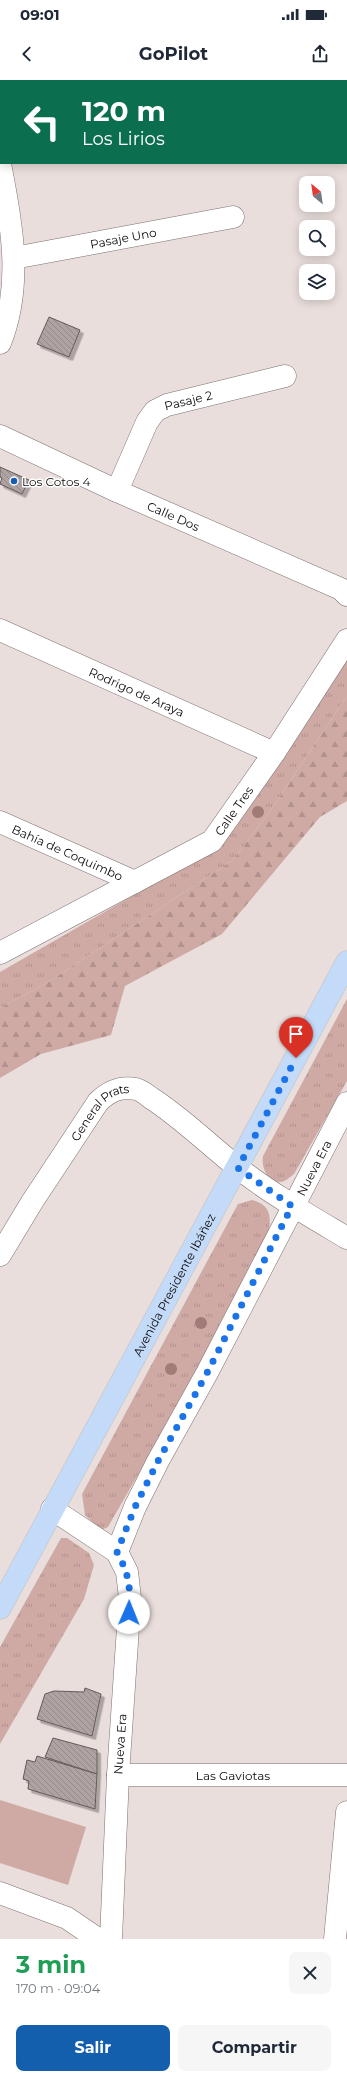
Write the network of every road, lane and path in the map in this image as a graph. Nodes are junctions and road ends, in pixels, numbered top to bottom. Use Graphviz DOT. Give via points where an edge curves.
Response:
graph roads {
  1 [pos="0,164"];
  2 [pos="4,212"];
  3 [pos="233,217"];
  4 [pos="14,258"];
  5 [pos="0,343"];
  6 [pos="286,376"];
  7 [pos="0,436"];
  8 [pos="117,491"];
  9 [pos="347,595"];
  10 [pos="0,630"];
  11 [pos="347,640"];
  12 [pos="274,752"];
  13 [pos="0,822"];
  14 [pos="135,882"];
  15 [pos="0,953"];
  16 [pos="347,962"];
  17 [pos="347,1103"];
  18 [pos="238,1168"];
  19 [pos="292,1206"];
  20 [pos="347,1238"];
  21 [pos="0,1255"];
  22 [pos="52,1509"];
  23 [pos="117,1552"];
  24 [pos="0,1608"];
  25 [pos="118,1775"];
  26 [pos="347,1775"];
  27 [pos="347,1812"];
  28 [pos="0,1893"];
  29 [pos="98,1939"];
  30 [pos="110,1939"];
  31 [pos="335,1939"];
  1 -- 2 [label="street"];
  2 -- 4 [label="street"];
  3 -- 4 [label="street, Pasaje Uno"];
  4 -- 5 [label="street" via="12,298"];
  6 -- 8 [label="street, Pasaje 2" via="167,405 155,411 147,422"];
  7 -- 8 [label="street, Calle Dos"];
  8 -- 9 [label="street, Calle Dos" via="341,589"];
  10 -- 12 [label="street, Rodrigo de Araya"];
  11 -- 12 [label="street, Calle Tres"];
  12 -- 14 [label="street, Calle Tres" via="212,841"];
  13 -- 14 [label="street, Bahía de Coquimbo"];
  14 -- 15 [label="street, Calle Tres"];
  16 -- 18 [label="main road, Avenida Presidente Ibáñez"];
  17 -- 19 [label="street, Nueva Era"];
  18 -- 19 [label="street, General Prats"];
  18 -- 21 [label="street, General Prats" via="170,1111 138,1089 115,1090 98,1102"];
  18 -- 22 [label="main road, Avenida Presidente Ibáñez"];
  19 -- 20 [label="street, General Prats"];
  19 -- 23 [label="street, Nueva Era" via="207,1373 158,1461 135,1507"];
  22 -- 23 [label="street, Nueva Era"];
  22 -- 24 [label="main road, Avenida Presidente Ibáñez"];
  23 -- 25 [label="street, Nueva Era" via="127,1572 130,1598"];
  25 -- 26 [label="street, Las Gaviotas"];
  25 -- 30 [label="street, Nueva Era"];
  27 -- 31 [label="street"];
  28 -- 29 [label="street" via="67,1918"];
}
